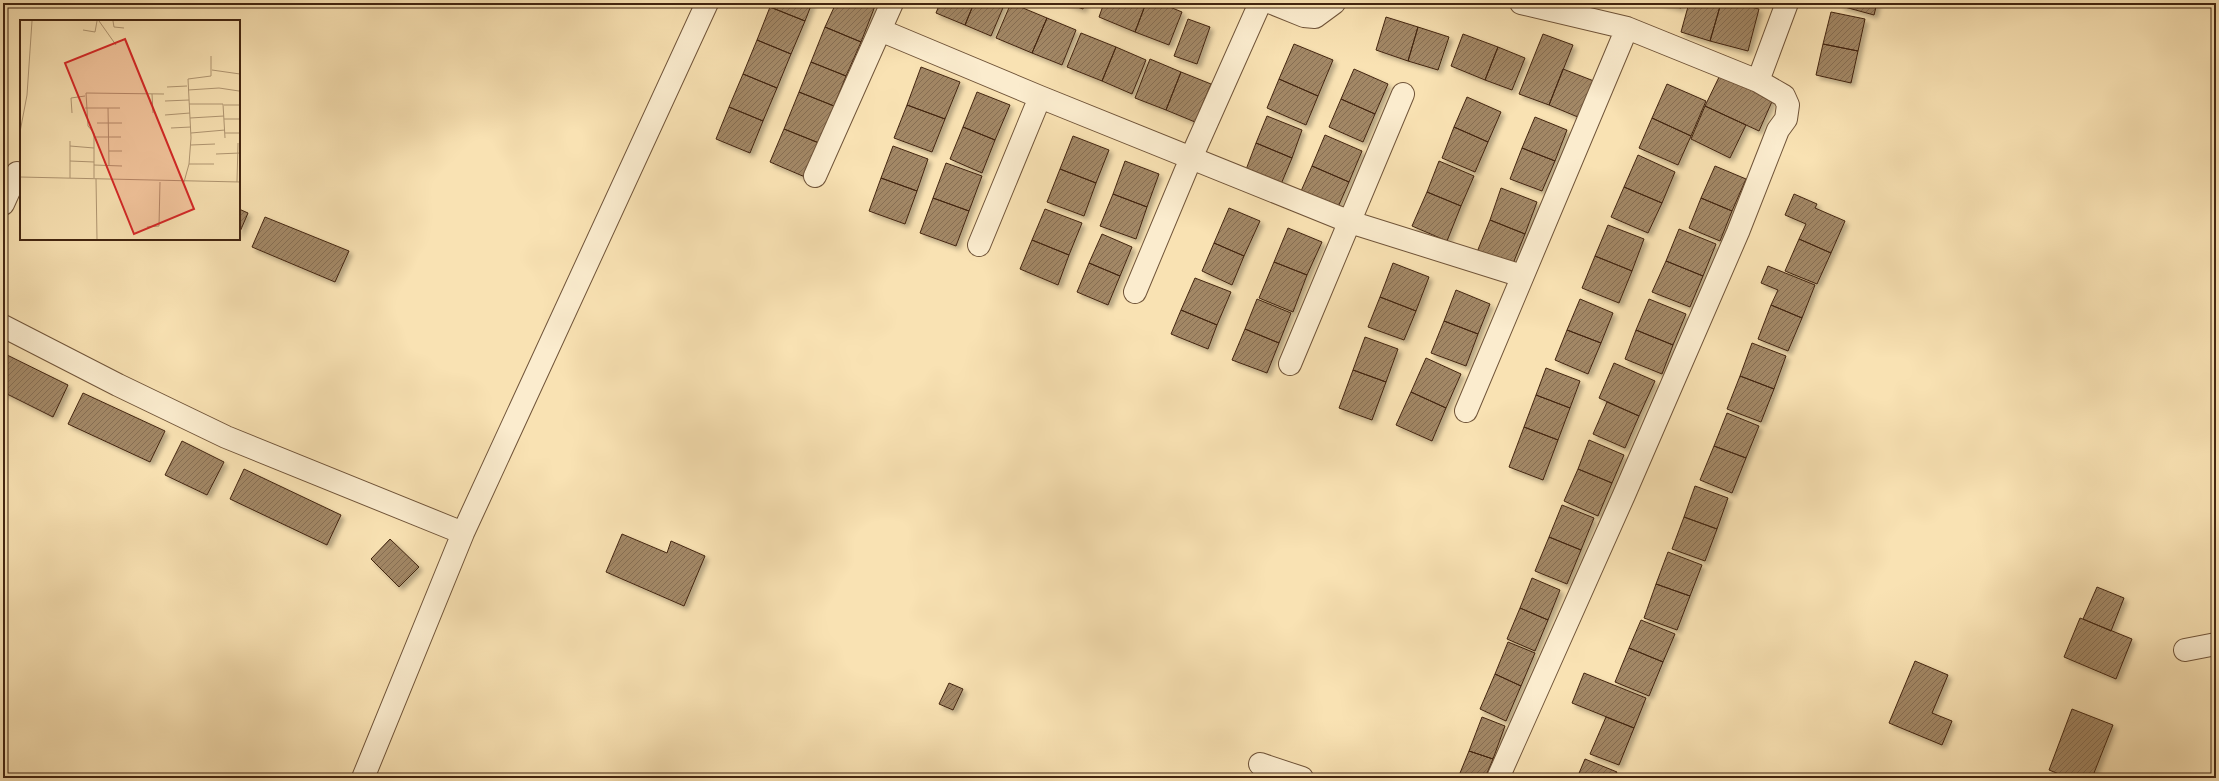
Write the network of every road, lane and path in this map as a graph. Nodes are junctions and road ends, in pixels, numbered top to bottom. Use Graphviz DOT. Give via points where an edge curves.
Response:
graph roads {
  1 [pos="706,3"];
  2 [pos="892,3"];
  3 [pos="1260,3"];
  4 [pos="1272,3"];
  5 [pos="1334,3"];
  6 [pos="1521,3"];
  7 [pos="1787,3"];
  8 [pos="1627,28"];
  9 [pos="880,30"];
  10 [pos="1758,81"];
  11 [pos="1403,94"];
  12 [pos="1040,98"];
  13 [pos="1191,158"];
  14 [pos="17,173"];
  15 [pos="815,176"];
  16 [pos="3,204"];
  17 [pos="1350,222"];
  18 [pos="979,245"];
  19 [pos="1522,276"];
  20 [pos="1135,292"];
  21 [pos="3,326"];
  22 [pos="1290,364"];
  23 [pos="1466,411"];
  24 [pos="463,533"];
  25 [pos="2216,644"];
  26 [pos="2185,650"];
  27 [pos="1260,764"];
  28 [pos="363,778"];
  29 [pos="1302,778"];
  30 [pos="1498,778"];
  1 -- 24 [label="street"];
  2 -- 9 [label="street"];
  3 -- 13 [label="street"];
  4 -- 5 [label="street" via="1304,16 1315,17"];
  6 -- 8 [label="street"];
  7 -- 10 [label="street"];
  8 -- 10 [label="street"];
  8 -- 19 [label="street"];
  9 -- 12 [label="street"];
  9 -- 15 [label="street"];
  10 -- 30 [label="street" via="1784,96 1788,106 1786,119 1778,130 1738,232"];
  11 -- 17 [label="street"];
  12 -- 13 [label="street"];
  12 -- 18 [label="street"];
  13 -- 17 [label="street"];
  13 -- 20 [label="street"];
  14 -- 16 [label="street"];
  17 -- 19 [label="street"];
  17 -- 22 [label="street"];
  19 -- 23 [label="street"];
  21 -- 24 [label="street" via="118,385 226,436"];
  24 -- 28 [label="street"];
  25 -- 26 [label="street"];
  27 -- 29 [label="street"];
}
